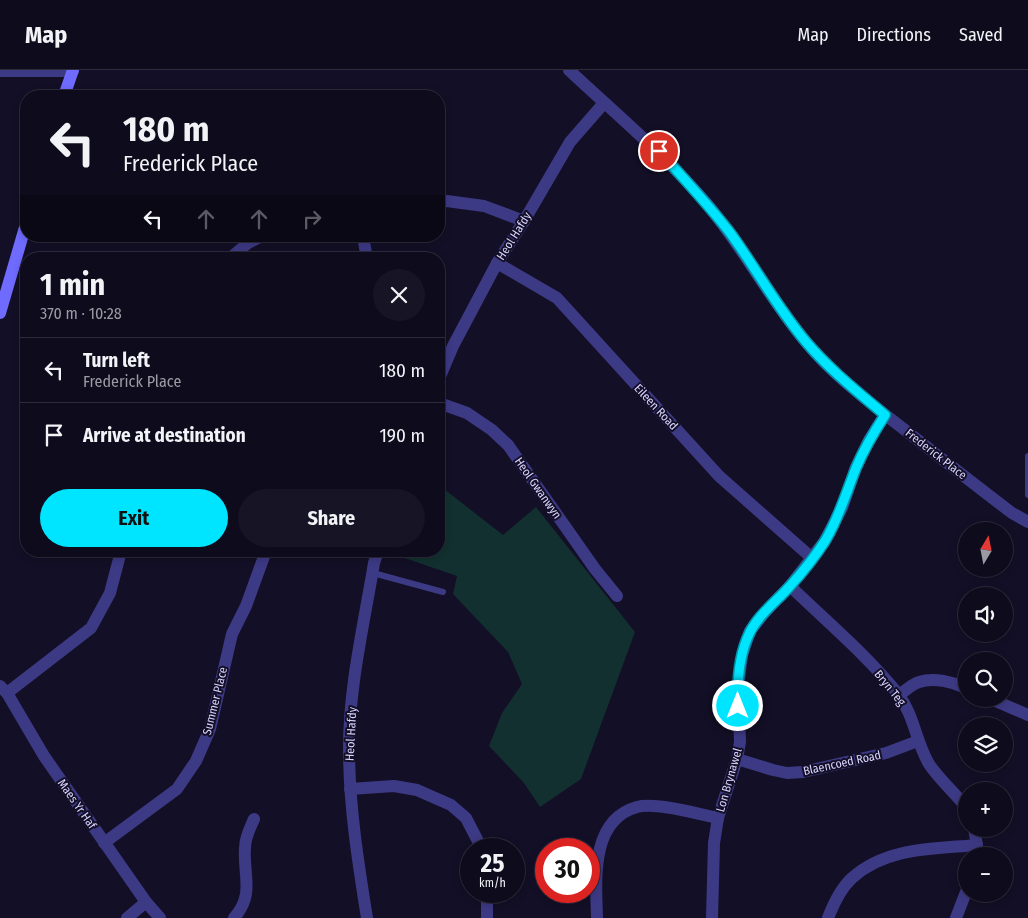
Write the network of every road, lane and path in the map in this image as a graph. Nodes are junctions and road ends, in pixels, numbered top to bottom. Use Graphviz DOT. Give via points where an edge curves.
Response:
graph roads {
  1 [pos="73,70"];
  2 [pos="569,70"];
  3 [pos="0,71"];
  4 [pos="66,90"];
  5 [pos="604,103"];
  6 [pos="445,201"];
  7 [pos="524,221"];
  8 [pos="21,242"];
  9 [pos="244,242"];
  10 [pos="235,252"];
  11 [pos="497,263"];
  12 [pos="0,313"];
  13 [pos="445,365"];
  14 [pos="445,404"];
  15 [pos="885,415"];
  16 [pos="1028,456"];
  17 [pos="1028,494"];
  18 [pos="1028,522"];
  19 [pos="119,557"];
  20 [pos="264,557"];
  21 [pos="377,557"];
  22 [pos="812,558"];
  23 [pos="373,573"];
  24 [pos="790,586"];
  25 [pos="443,592"];
  26 [pos="617,596"];
  27 [pos="958,685"];
  28 [pos="3,690"];
  29 [pos="899,695"];
  30 [pos="1010,707"];
  31 [pos="1028,715"];
  32 [pos="918,741"];
  33 [pos="737,759"];
  34 [pos="350,789"];
  35 [pos="958,798"];
  36 [pos="718,818"];
  37 [pos="254,819"];
  38 [pos="476,838"];
  39 [pos="104,843"];
  40 [pos="958,850"];
  41 [pos="146,902"];
  42 [pos="962,902"];
  43 [pos="487,903"];
  44 [pos="127,918"];
  45 [pos="160,918"];
  46 [pos="234,918"];
  47 [pos="368,918"];
  48 [pos="488,918"];
  49 [pos="596,918"];
  50 [pos="712,918"];
  51 [pos="828,918"];
  52 [pos="956,918"];
  1 -- 3 [label="street"];
  1 -- 4 [label="street"];
  2 -- 5 [label="street, Frederick Place"];
  5 -- 7 [label="street, Heol Hafdy" via="570,142"];
  5 -- 15 [label="street, Frederick Place" via="659,151 706,204 731,234 807,343 832,370"];
  6 -- 7 [label="street" via="484,206"];
  7 -- 11 [label="street, Heol Hafdy"];
  8 -- 12 [label="street"];
  9 -- 10 [label="street"];
  11 -- 13 [label="street, Heol Hafdy"];
  11 -- 22 [label="street, Eileen Road" via="557,298 719,476"];
  14 -- 26 [label="street, Heol Gwanwyn" via="467,413 508,445"];
  15 -- 18 [label="street, Frederick Place"];
  15 -- 22 [label="street, Lon Brynawel" via="869,440 837,517"];
  16 -- 17 [label="lane"];
  19 -- 28 [label="street" via="110,593 91,628"];
  20 -- 39 [label="street, Summer Place" via="232,634 210,729 196,762 177,789"];
  21 -- 23 [label="street, Heol Hafdy"];
  22 -- 24 [label="street, Lon Brynawel"];
  23 -- 25 [label="lane"];
  23 -- 34 [label="street, Heol Hafdy" via="354,679 349,746"];
  24 -- 29 [label="street, Bryn Teg"];
  24 -- 33 [label="street, Lon Brynawel" via="750,632 742,656"];
  27 -- 29 [label="street" via="938,680 918,682"];
  28 -- 39 [label="street, Maes Yr Haf"];
  29 -- 32 [label="street, Bryn Teg" via="914,724"];
  30 -- 31 [label="street"];
  32 -- 33 [label="street, Blaencoed Road" via="886,754 803,772 787,773"];
  32 -- 35 [label="street, Bryn Teg" via="930,765"];
  33 -- 36 [label="street, Lon Brynawel"];
  34 -- 38 [label="street" via="394,786 417,790 451,805 466,818"];
  34 -- 47 [label="street, Heol Hafdy" via="358,865"];
  36 -- 49 [label="street" via="656,807 638,807 621,815 610,826 598,854"];
  36 -- 50 [label="street, Lon Brynawel"];
  37 -- 46 [label="street" via="246,836 246,897"];
  39 -- 41 [label="street, Maes Yr Haf"];
  40 -- 51 [label="street" via="904,852 883,858 850,879"];
  41 -- 44 [label="street"];
  41 -- 45 [label="street, Maes Yr Haf"];
  42 -- 52 [label="street"];
  43 -- 48 [label="street"];
}
